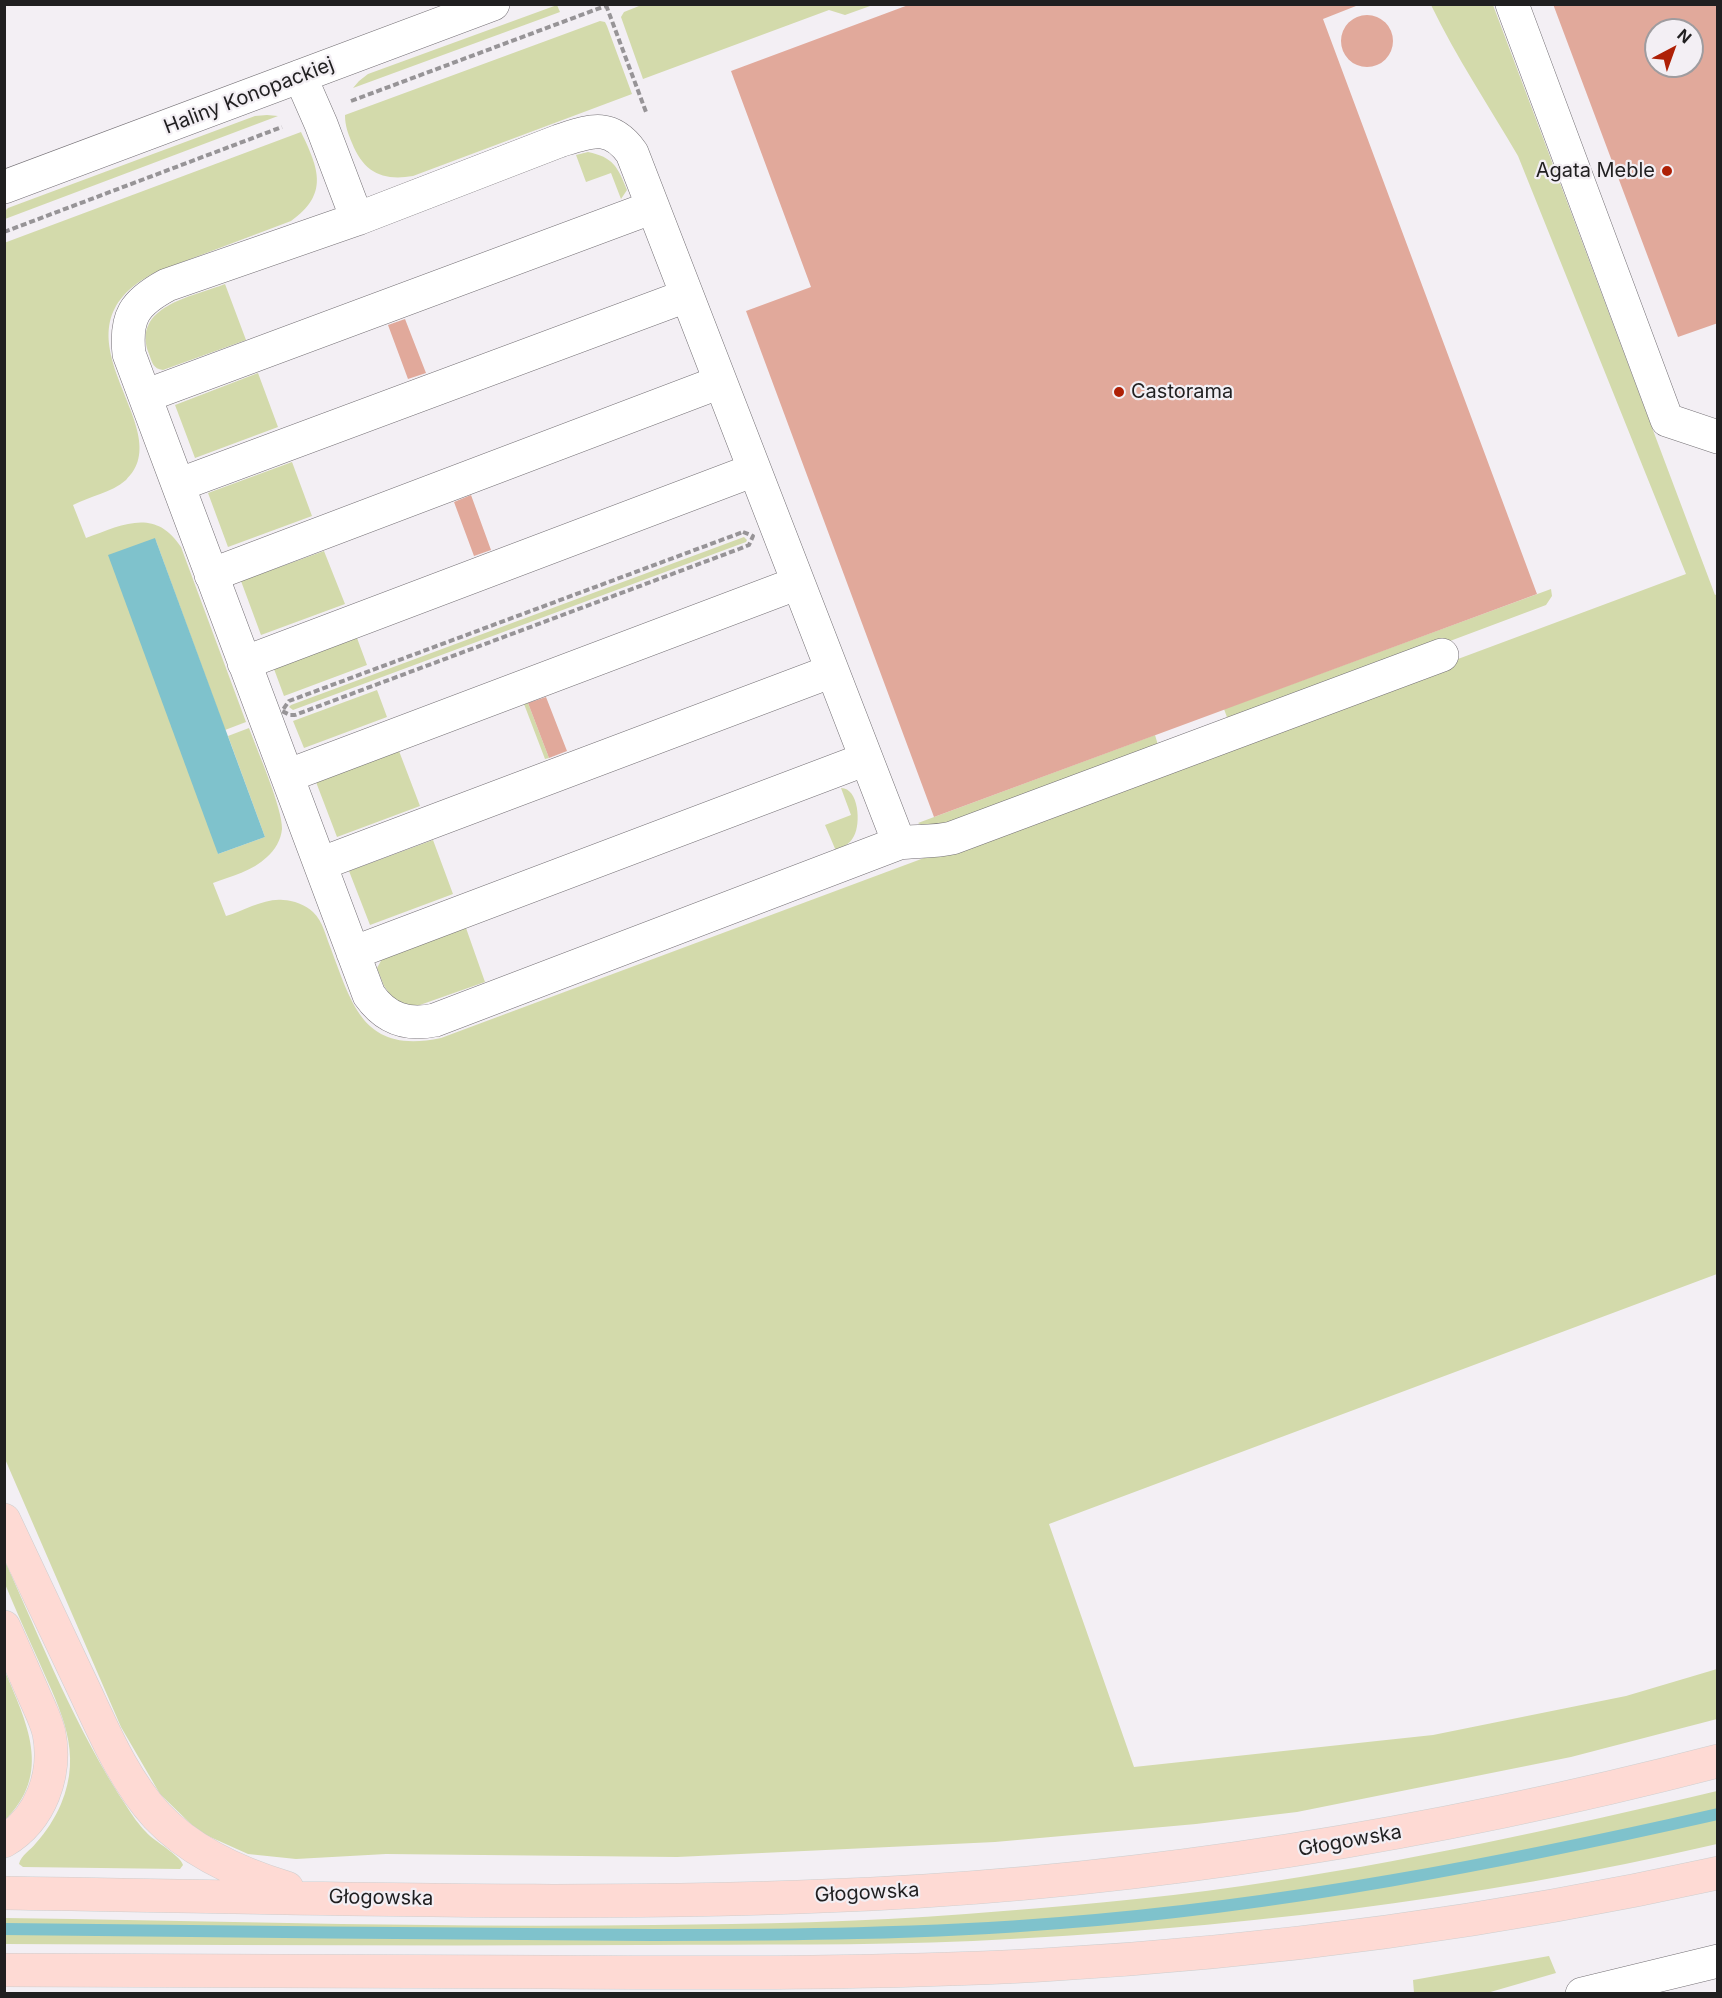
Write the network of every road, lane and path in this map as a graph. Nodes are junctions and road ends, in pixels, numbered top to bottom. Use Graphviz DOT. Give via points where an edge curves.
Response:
graph roads {
  1 [pos="493,4"];
  2 [pos="609,4"];
  3 [pos="1512,4"];
  4 [pos="563,22"];
  5 [pos="300,76"];
  6 [pos="4,187"];
  7 [pos="653,207"];
  8 [pos="357,219"];
  9 [pos="686,296"];
  10 [pos="720,382"];
  11 [pos="145,396"];
  12 [pos="1718,436"];
  13 [pos="754,470"];
  14 [pos="178,485"];
  15 [pos="211,575"];
  16 [pos="798,583"];
  17 [pos="1442,655"];
  18 [pos="244,663"];
  19 [pos="832,670"];
  20 [pos="289,701"];
  21 [pos="866,759"];
  22 [pos="287,776"];
  23 [pos="899,843"];
  24 [pos="320,864"];
  25 [pos="353,953"];
  26 [pos="4,1520"];
  27 [pos="4,1627"];
  28 [pos="1718,1761"];
  29 [pos="4,1841"];
  30 [pos="1718,1873"];
  31 [pos="4,1893"];
  32 [pos="336,1898"];
  33 [pos="1718,1961"];
  34 [pos="4,1970"];
  35 [pos="382,1973"];
  36 [pos="4,1977"];
  37 [pos="61,1994"];
  38 [pos="323,1994"];
  39 [pos="1582,1994"];
  1 -- 5 [label="street, Haliny Konopackiej"];
  2 -- 4 [label="path"];
  3 -- 12 [label="street" via="1667,420"];
  5 -- 6 [label="street, Haliny Konopackiej"];
  5 -- 8 [label="street"];
  7 -- 8 [label="street" via="626,144 607,132 591,131"];
  7 -- 9 [label="street"];
  7 -- 11 [label="street"];
  8 -- 11 [label="street" via="167,285 141,302 129,322 127,335 129,354"];
  9 -- 10 [label="street"];
  9 -- 14 [label="street"];
  10 -- 13 [label="street"];
  10 -- 15 [label="street"];
  11 -- 14 [label="street"];
  13 -- 16 [label="street"];
  13 -- 18 [label="street"];
  14 -- 15 [label="street"];
  15 -- 18 [label="street"];
  16 -- 19 [label="street"];
  16 -- 22 [label="street"];
  17 -- 23 [label="street" via="952,838"];
  18 -- 22 [label="street"];
  19 -- 21 [label="street"];
  19 -- 24 [label="street"];
  20 -- 20 [label="path" via="735,534 753,536 748,545 739,549 295,715 282,711"];
  21 -- 23 [label="street"];
  21 -- 25 [label="street"];
  22 -- 24 [label="street"];
  23 -- 25 [label="street" via="435,1020 401,1022 388,1015 369,995"];
  24 -- 25 [label="street"];
  26 -- 32 [label="main road" via="106,1737 141,1796 158,1816 189,1843 231,1868 284,1887"];
  27 -- 29 [label="main road" via="49,1731 51,1755 41,1801 30,1819"];
  28 -- 32 [label="main road, Głogowska" via="1545,1804 1396,1833 1198,1864 1011,1884 730,1898"];
  30 -- 35 [label="main road" via="1570,1903 1390,1932 1111,1961 769,1973"];
  31 -- 32 [label="main road, Głogowska"];
  33 -- 39 [label="street"];
  34 -- 35 [label="main road"];
  35 -- 38 [label="main road" via="356,1978"];
  36 -- 37 [label="main road"];
}
